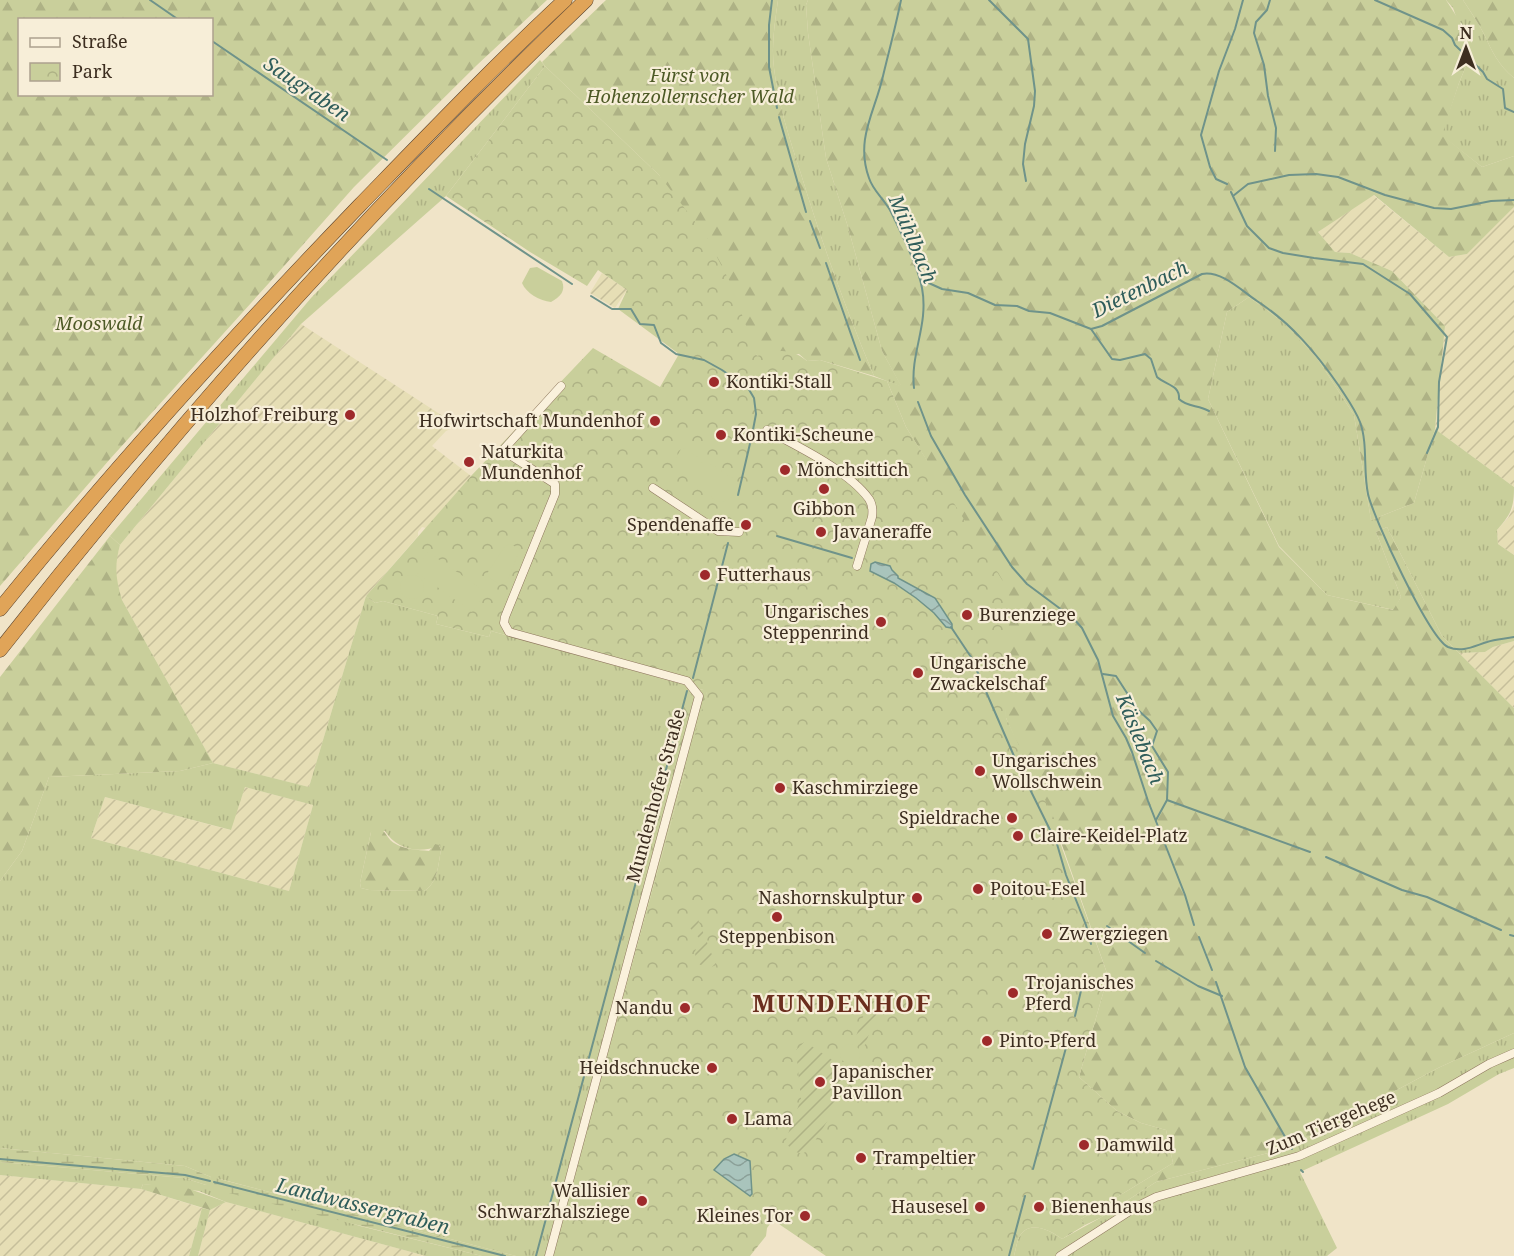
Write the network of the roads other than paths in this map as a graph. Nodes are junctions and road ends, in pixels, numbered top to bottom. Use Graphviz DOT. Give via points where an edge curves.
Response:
graph roads {
  1 [pos="564,0"];
  2 [pos="586,0"];
  3 [pos="561,386"];
  4 [pos="767,430"];
  5 [pos="653,488"];
  6 [pos="739,532"];
  7 [pos="857,566"];
  8 [pos="0,609"];
  9 [pos="0,650"];
  10 [pos="1514,1053"];
  11 [pos="549,1256"];
  12 [pos="1060,1256"];
  1 -- 8 [label="highway" via="296,272 168,412"];
  2 -- 9 [label="highway" via="311,280 94,532"];
  3 -- 11 [label="street, Mundenhofer Straße" via="504,449 555,484 555,494 504,623 510,632 687,681 699,696"];
  4 -- 7 [label="street" via="819,459 857,486 870,501 872,517"];
  5 -- 6 [label="street" via="718,531"];
  10 -- 12 [label="street, Zum Tiergehege" via="1439,1093 1299,1156 1156,1197"];
}
